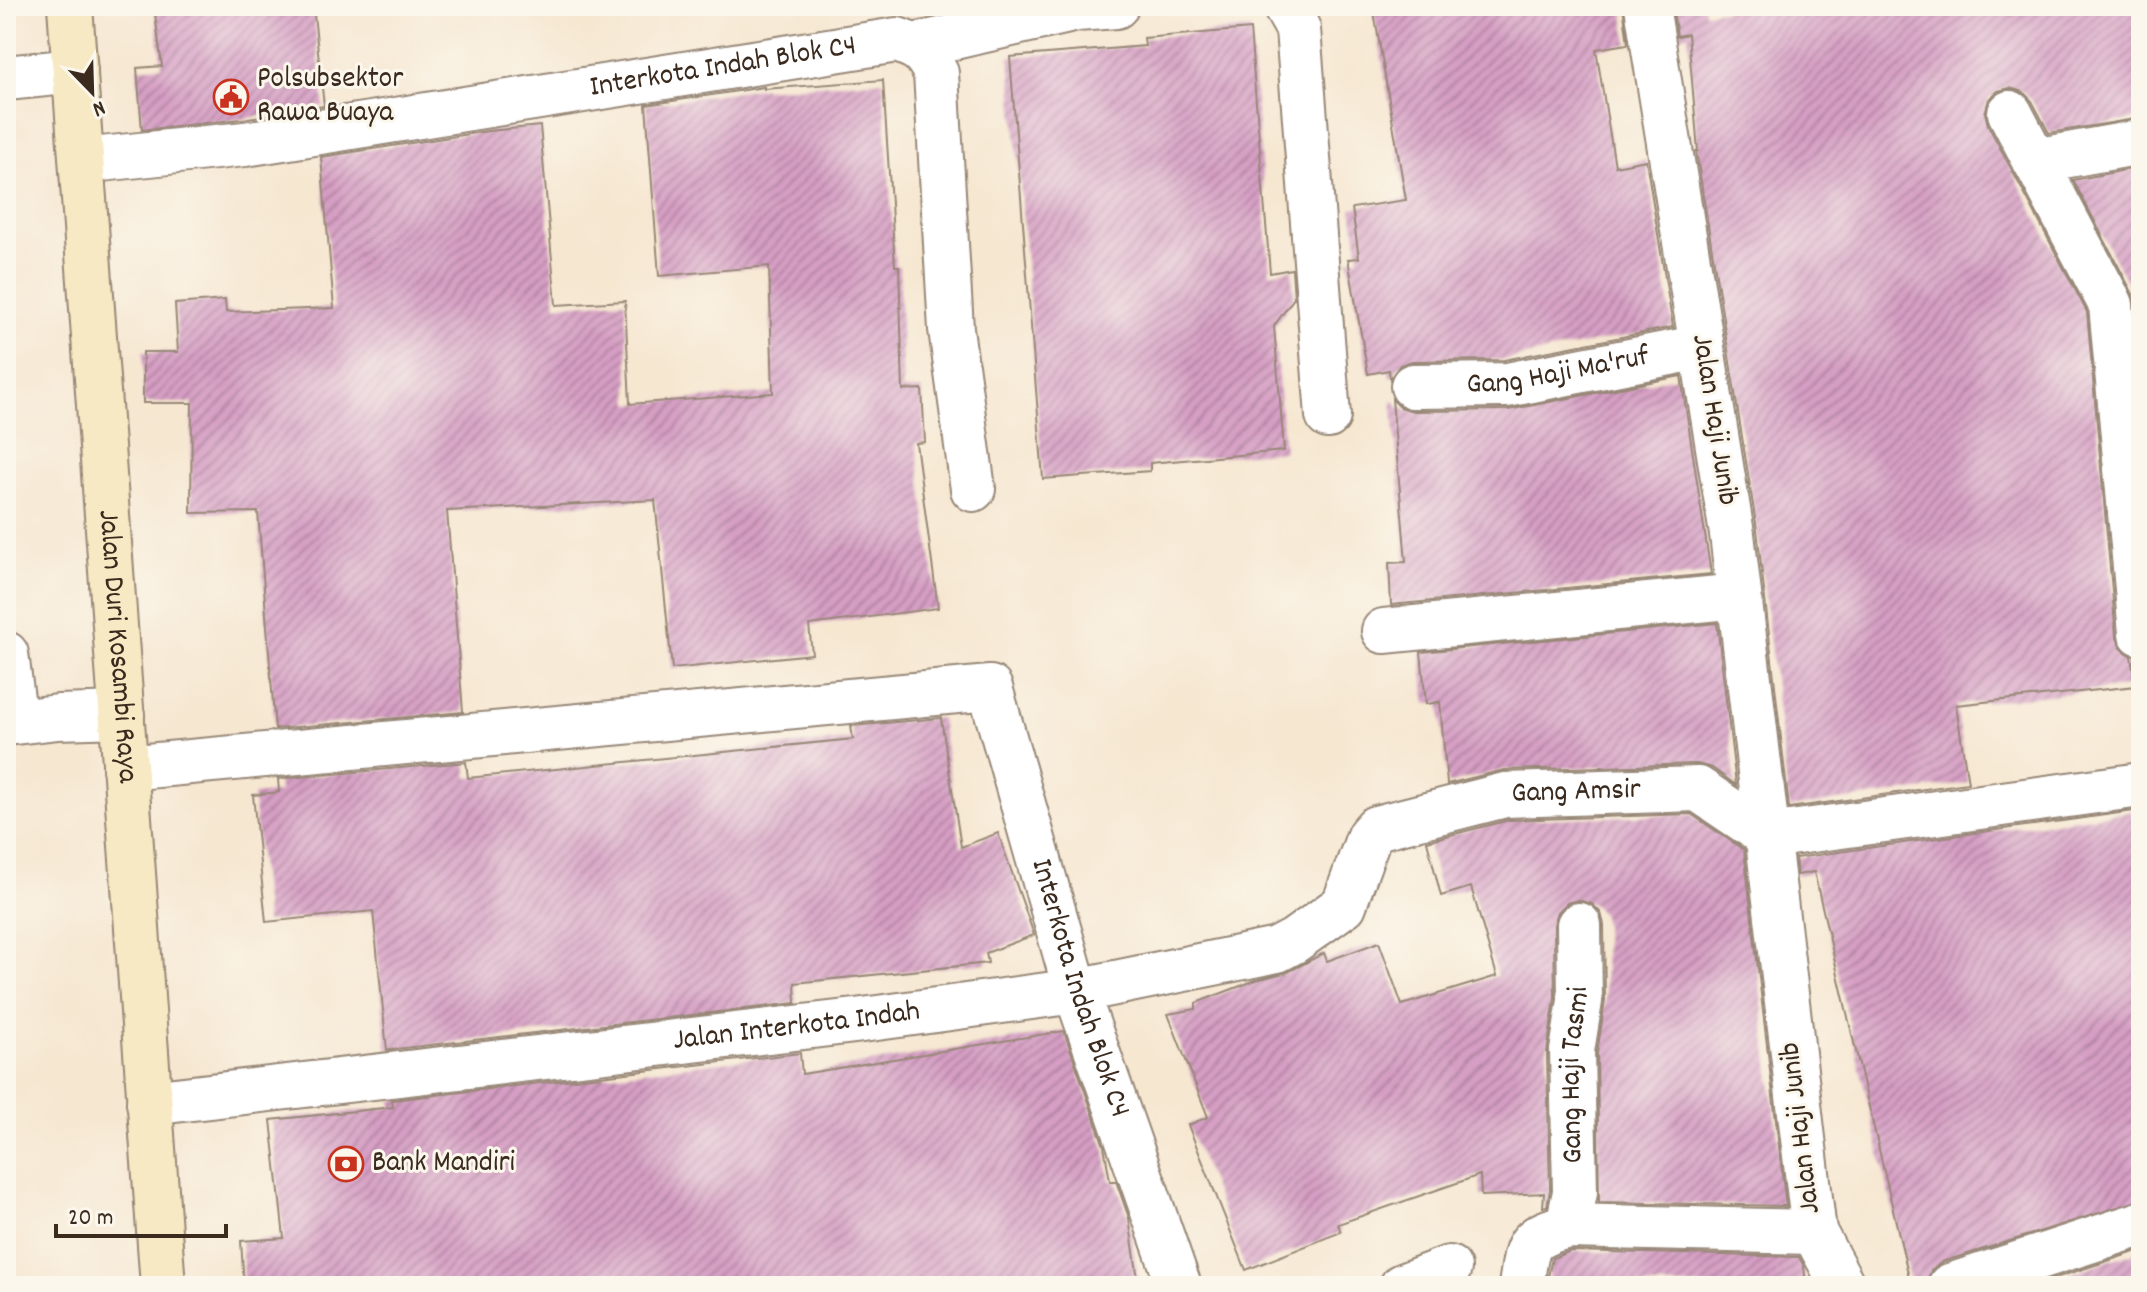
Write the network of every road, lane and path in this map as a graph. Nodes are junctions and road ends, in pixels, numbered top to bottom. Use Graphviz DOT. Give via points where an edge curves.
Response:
graph roads {
  1 [pos="70,6"];
  2 [pos="1116,6"];
  3 [pos="1285,6"];
  4 [pos="1647,6"];
  5 [pos="914,46"];
  6 [pos="75,71"];
  7 [pos="6,78"];
  8 [pos="2010,113"];
  9 [pos="2141,142"];
  10 [pos="82,161"];
  11 [pos="2035,161"];
  12 [pos="1701,347"];
  13 [pos="1413,386"];
  14 [pos="1328,416"];
  15 [pos="973,489"];
  16 [pos="1739,596"];
  17 [pos="1384,631"];
  18 [pos="2141,633"];
  19 [pos="6,654"];
  20 [pos="122,715"];
  21 [pos="10,722"];
  22 [pos="125,768"];
  23 [pos="2141,785"];
  24 [pos="1376,828"];
  25 [pos="1768,836"];
  26 [pos="1579,925"];
  27 [pos="1076,991"];
  28 [pos="149,1103"];
  29 [pos="2141,1224"];
  30 [pos="1568,1226"];
  31 [pos="1814,1232"];
  32 [pos="1449,1268"];
  33 [pos="163,1286"];
  34 [pos="1179,1286"];
  35 [pos="1402,1286"];
  36 [pos="1521,1286"];
  37 [pos="1843,1286"];
  38 [pos="1950,1286"];
  1 -- 6 [label="main road, Jalan Duri Kosambi Raya"];
  2 -- 5 [label="street, Interkota Indah Blok C4" via="1077,9"];
  3 -- 14 [label="street" via="1298,29"];
  4 -- 12 [label="street, Jalan Haji Junib"];
  5 -- 10 [label="street, Interkota Indah Blok C4" via="897,40 245,144"];
  5 -- 15 [label="street" via="936,73 951,329"];
  6 -- 7 [label="street"];
  6 -- 10 [label="main road, Jalan Duri Kosambi Raya"];
  8 -- 11 [label="street"];
  9 -- 11 [label="street"];
  10 -- 20 [label="main road, Jalan Duri Kosambi Raya"];
  11 -- 18 [label="street" via="2111,305"];
  12 -- 13 [label="street, Gang Haji Ma'ruf" via="1507,385"];
  12 -- 16 [label="street, Jalan Haji Junib"];
  16 -- 17 [label="street"];
  16 -- 25 [label="street, Jalan Haji Junib"];
  19 -- 21 [label="street"];
  20 -- 21 [label="street"];
  20 -- 22 [label="main road, Jalan Duri Kosambi Raya"];
  22 -- 27 [label="street, Interkota Indah Blok C4" via="990,688"];
  22 -- 28 [label="main road, Jalan Duri Kosambi Raya"];
  23 -- 25 [label="street"];
  24 -- 25 [label="street, Gang Amsir" via="1505,795 1698,789"];
  24 -- 27 [label="street, Jalan Interkota Indah" via="1344,905 1294,941 1277,950"];
  25 -- 31 [label="street, Jalan Haji Junib"];
  26 -- 30 [label="street, Gang Haji Tasmi" via="1580,1001 1572,1051 1575,1192"];
  27 -- 28 [label="street, Jalan Interkota Indah"];
  27 -- 34 [label="street, Interkota Indah Blok C4"];
  28 -- 33 [label="main road, Jalan Duri Kosambi Raya"];
  29 -- 38 [label="street"];
  30 -- 31 [label="street, Jalan Haji Junib"];
  30 -- 36 [label="street, Jalan Haji Junib" via="1540,1234 1527,1247"];
  31 -- 37 [label="street"];
  32 -- 35 [label="street"];
}
